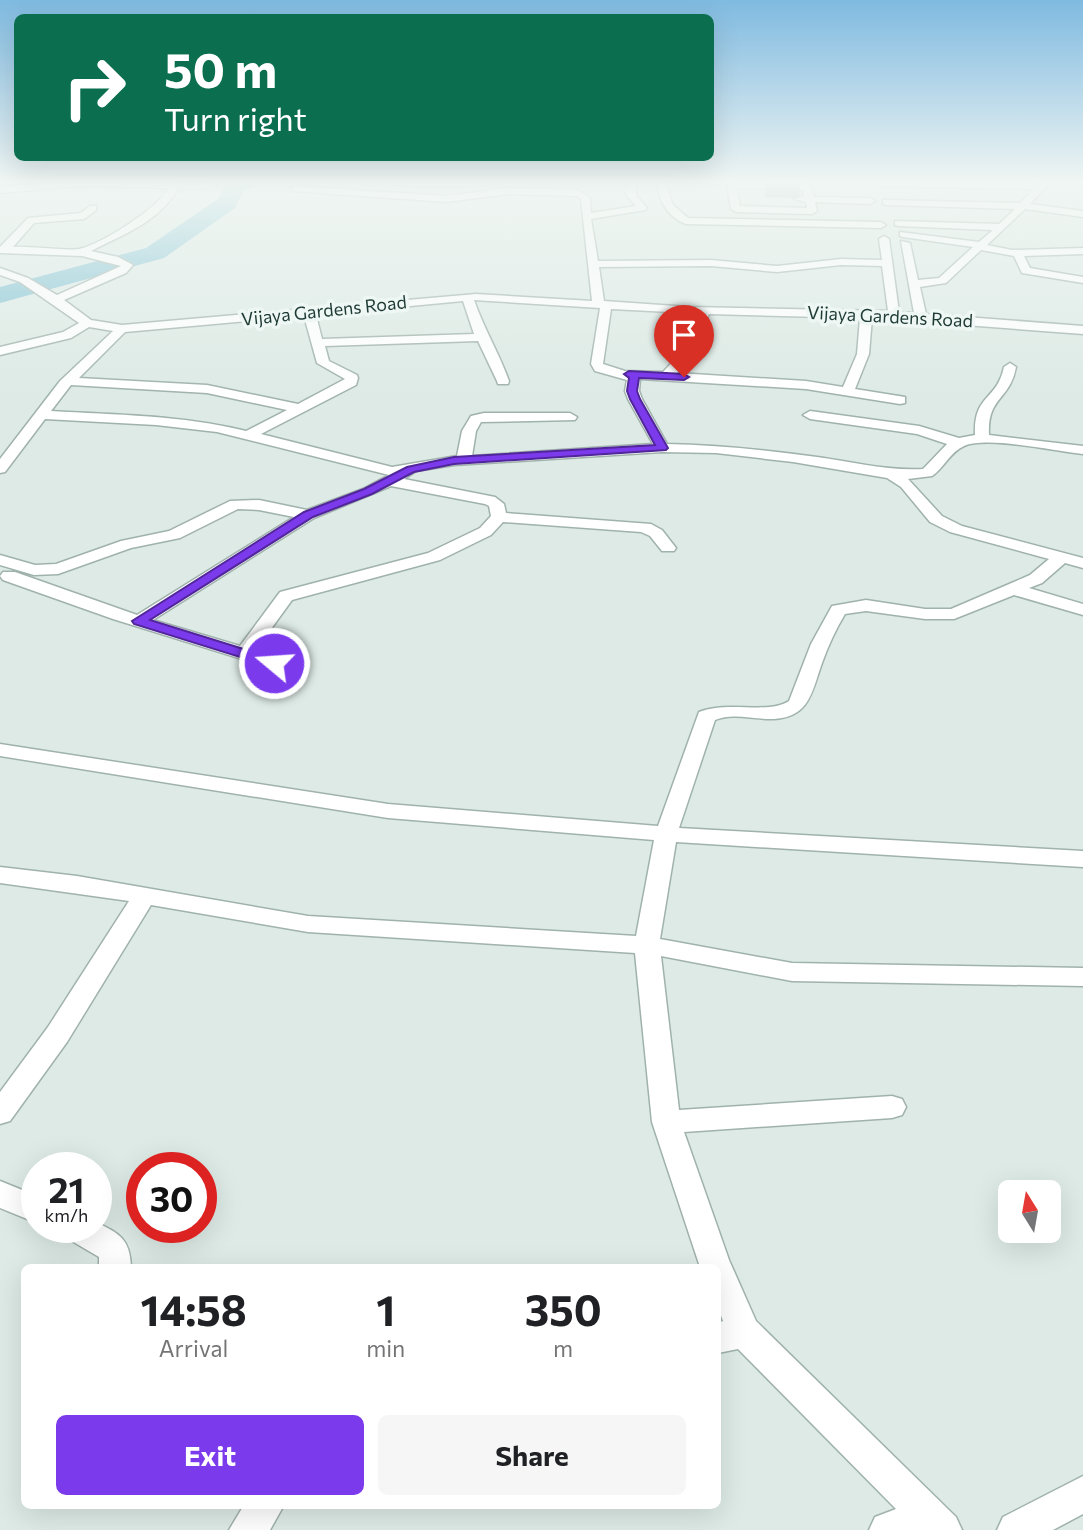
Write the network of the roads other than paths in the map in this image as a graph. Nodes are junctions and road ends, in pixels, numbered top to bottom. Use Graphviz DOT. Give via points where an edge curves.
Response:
graph roads {
  1 [pos="81,253"];
  2 [pos="591,253"];
  3 [pos="886,253"];
  4 [pos="911,253"];
  5 [pos="973,253"];
  6 [pos="1014,253"];
  7 [pos="887,263"];
  8 [pos="592,264"];
  9 [pos="0,271"];
  10 [pos="1083,280"];
  11 [pos="915,284"];
  12 [pos="54,298"];
  13 [pos="468,298"];
  14 [pos="602,305"];
  15 [pos="704,310"];
  16 [pos="309,312"];
  17 [pos="866,314"];
  18 [pos="894,315"];
  19 [pos="921,317"];
  20 [pos="87,323"];
  21 [pos="122,329"];
  22 [pos="1083,330"];
  23 [pos="482,337"];
  24 [pos="316,343"];
  25 [pos="5,350"];
  26 [pos="0,365"];
  27 [pos="1010,367"];
  28 [pos="629,374"];
  29 [pos="667,376"];
  30 [pos="68,381"];
  31 [pos="503,381"];
  32 [pos="848,391"];
  33 [pos="900,400"];
  34 [pos="301,409"];
  35 [pos="43,415"];
  36 [pos="810,415"];
  37 [pos="570,417"];
  38 [pos="247,436"];
  39 [pos="982,440"];
  40 [pos="959,443"];
  41 [pos="662,448"];
  42 [pos="1083,450"];
  43 [pos="464,460"];
  44 [pos="0,469"];
  45 [pos="411,470"];
  46 [pos="892,475"];
  47 [pos="389,481"];
  48 [pos="308,515"];
  49 [pos="499,517"];
  50 [pos="668,548"];
  51 [pos="1062,557"];
  52 [pos="0,560"];
  53 [pos="1083,563"];
  54 [pos="0,573"];
  55 [pos="1013,589"];
  56 [pos="1083,610"];
  57 [pos="139,621"];
  58 [pos="244,654"];
  59 [pos="274,663"];
  60 [pos="0,750"];
  61 [pos="666,835"];
  62 [pos="1083,859"];
  63 [pos="0,875"];
  64 [pos="144,896"];
  65 [pos="647,945"];
  66 [pos="1083,977"];
  67 [pos="892,1107"];
  68 [pos="0,1113"];
  69 [pos="666,1122"];
  70 [pos="0,1194"];
  71 [pos="21,1203"];
  72 [pos="106,1243"];
  73 [pos="115,1264"];
  74 [pos="715,1264"];
  75 [pos="721,1288"];
  76 [pos="731,1335"];
  77 [pos="1083,1494"];
  78 [pos="263,1509"];
  79 [pos="936,1522"];
  80 [pos="248,1530"];
  81 [pos="888,1530"];
  82 [pos="1016,1530"];
  1 -- 12 [label="street" via="127,263 127,267"];
  2 -- 8 [label="street"];
  3 -- 7 [label="street"];
  4 -- 11 [label="street"];
  5 -- 11 [label="street" via="942,281"];
  6 -- 10 [label="street" via="1026,271"];
  7 -- 8 [label="street" via="841,262 777,269 679,262"];
  7 -- 18 [label="street"];
  8 -- 14 [label="street"];
  9 -- 12 [label="street, Vijaya Gardens Road"];
  11 -- 19 [label="street"];
  12 -- 20 [label="street, Vijaya Gardens Road"];
  13 -- 14 [label="street, Vijaya Gardens Road"];
  13 -- 16 [label="street, Vijaya Gardens Road"];
  13 -- 23 [label="street"];
  14 -- 15 [label="street, Vijaya Gardens Road"];
  14 -- 28 [label="street" via="597,364"];
  15 -- 17 [label="street, Vijaya Gardens Road"];
  15 -- 29 [label="street" via="686,355"];
  16 -- 21 [label="street, Vijaya Gardens Road"];
  16 -- 24 [label="street"];
  17 -- 18 [label="street, Vijaya Gardens Road"];
  17 -- 32 [label="street" via="863,354"];
  18 -- 19 [label="street, Vijaya Gardens Road"];
  19 -- 22 [label="street, Vijaya Gardens Road"];
  20 -- 21 [label="street, Vijaya Gardens Road"];
  20 -- 25 [label="street" via="67,335"];
  21 -- 30 [label="street"];
  23 -- 24 [label="street"];
  23 -- 31 [label="street"];
  24 -- 34 [label="street" via="323,363 352,378 344,387"];
  25 -- 26 [label="street"];
  27 -- 39 [label="street" via="1007,383 985,408"];
  28 -- 29 [label="street"];
  28 -- 41 [label="street" via="634,377 635,399"];
  29 -- 32 [label="street"];
  30 -- 34 [label="street" via="207,389"];
  30 -- 35 [label="street"];
  32 -- 33 [label="street"];
  34 -- 38 [label="street"];
  35 -- 38 [label="street" via="156,421"];
  35 -- 44 [label="street"];
  36 -- 40 [label="street" via="919,430"];
  37 -- 43 [label="street" via="476,419"];
  38 -- 45 [label="street" via="392,471"];
  39 -- 40 [label="street"];
  39 -- 42 [label="street"];
  40 -- 46 [label="street" via="927,473"];
  41 -- 43 [label="street"];
  41 -- 46 [label="street" via="755,454"];
  43 -- 45 [label="street"];
  45 -- 47 [label="street"];
  46 -- 51 [label="street" via="906,484 936,519 956,529"];
  47 -- 48 [label="street"];
  47 -- 49 [label="street" via="490,500"];
  48 -- 52 [label="street" via="235,504 174,536 127,544 58,569 34,570"];
  48 -- 57 [label="street"];
  49 -- 50 [label="street" via="645,527"];
  49 -- 58 [label="street" via="490,529 445,552 286,596"];
  51 -- 53 [label="street"];
  51 -- 55 [label="street" via="1036,579"];
  54 -- 57 [label="street"];
  55 -- 56 [label="street"];
  55 -- 61 [label="street" via="970,609 941,616 861,606 838,610 798,704 791,710 706,716"];
  57 -- 58 [label="street"];
  58 -- 59 [label="street"];
  60 -- 61 [label="street" via="388,811"];
  61 -- 62 [label="street"];
  61 -- 65 [label="street"];
  63 -- 64 [label="street"];
  64 -- 65 [label="street" via="308,924"];
  64 -- 68 [label="street" via="78,1005"];
  65 -- 66 [label="street" via="821,975"];
  65 -- 69 [label="street"];
  67 -- 69 [label="street"];
  69 -- 74 [label="street"];
  70 -- 71 [label="street"];
  72 -- 73 [label="street" via="116,1251"];
  75 -- 76 [label="street"];
  76 -- 79 [label="street"];
  77 -- 82 [label="street"];
  78 -- 80 [label="street"];
  79 -- 81 [label="street"];
}
